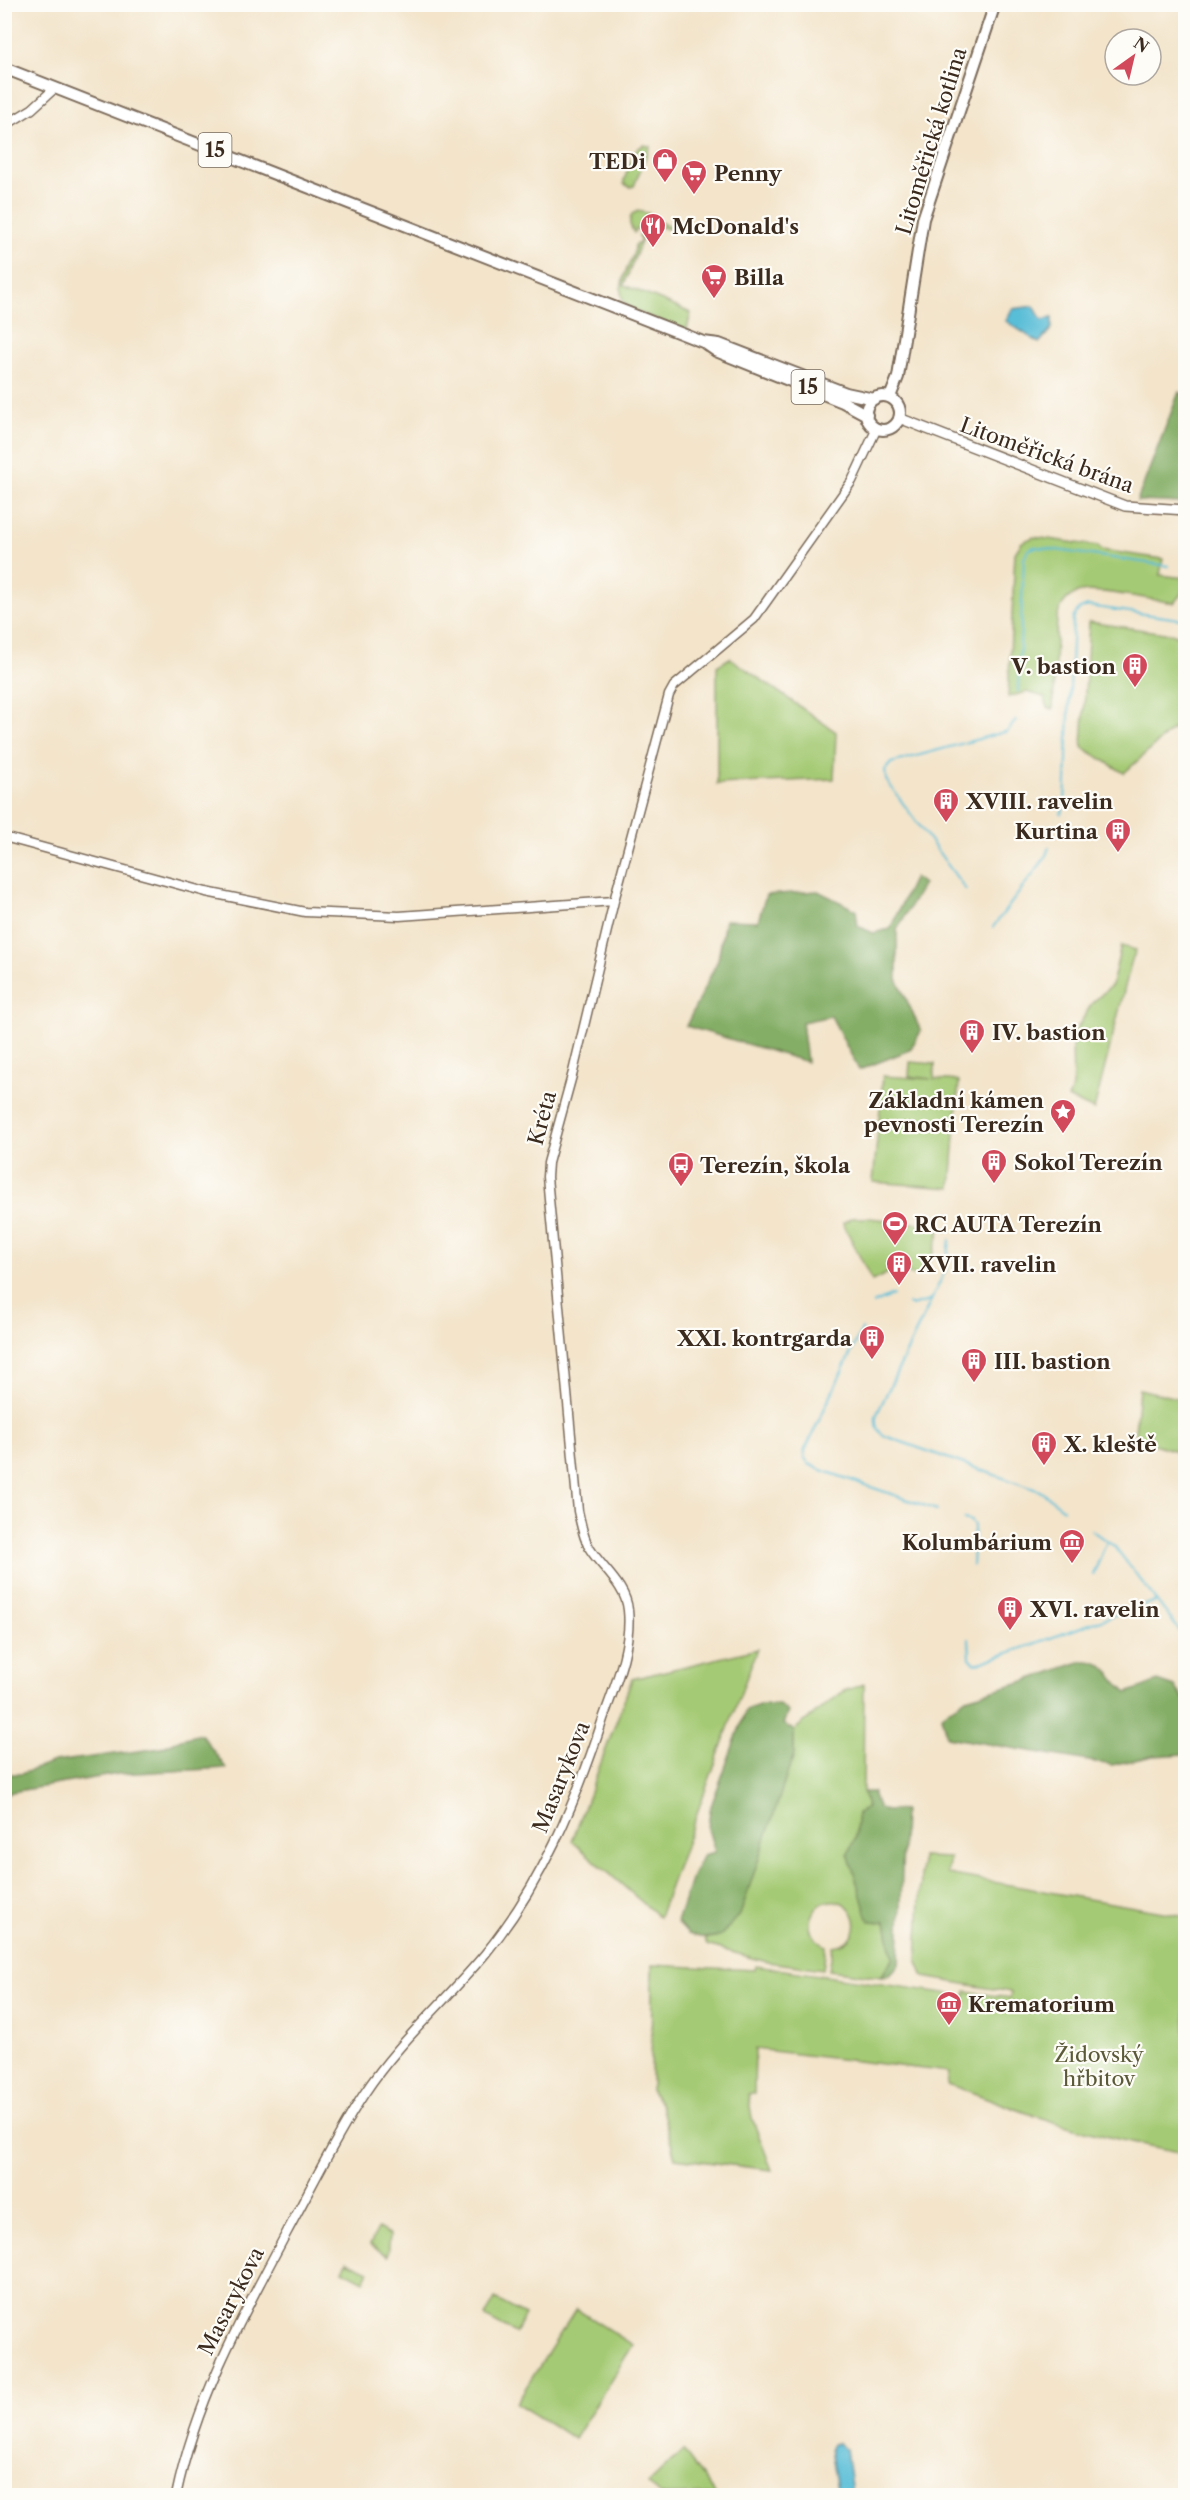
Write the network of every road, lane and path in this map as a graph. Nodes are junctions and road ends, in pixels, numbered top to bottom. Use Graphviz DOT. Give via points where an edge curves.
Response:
graph roads {
  1 [pos="995,4"];
  2 [pos="4,68"];
  3 [pos="55,88"];
  4 [pos="4,126"];
  5 [pos="703,342"];
  6 [pos="890,398"];
  7 [pos="874,399"];
  8 [pos="867,415"];
  9 [pos="899,418"];
  10 [pos="877,428"];
  11 [pos="1185,510"];
  12 [pos="4,837"];
  13 [pos="614,901"];
  14 [pos="628,1607"];
  15 [pos="176,2496"];
  1 -- 6 [label="main road, Litoměřická kotlina" via="923,219 898,377"];
  2 -- 3 [label="main road, 15"];
  3 -- 4 [label="street" via="32,109"];
  3 -- 5 [label="main road, 15"];
  5 -- 7 [label="main road, 15" via="719,344 846,393"];
  5 -- 8 [label="main road, 15"];
  6 -- 7 [label="main road, 15"];
  6 -- 9 [label="main road" via="897,404"];
  7 -- 8 [label="main road"];
  8 -- 10 [label="main road, 15"];
  9 -- 10 [label="main road" via="888,429"];
  9 -- 11 [label="main road, Litoměřická brána" via="1119,504"];
  10 -- 13 [label="street, Kréta" via="852,481 754,619 669,694"];
  12 -- 13 [label="street" via="206,892 305,912 399,916"];
  13 -- 14 [label="street, Kréta" via="547,1177 578,1511 588,1546 614,1580"];
  14 -- 15 [label="street, Masarykova" via="623,1659 583,1777 530,1891 491,1946 389,2058 341,2132 213,2376 185,2453"];
}
